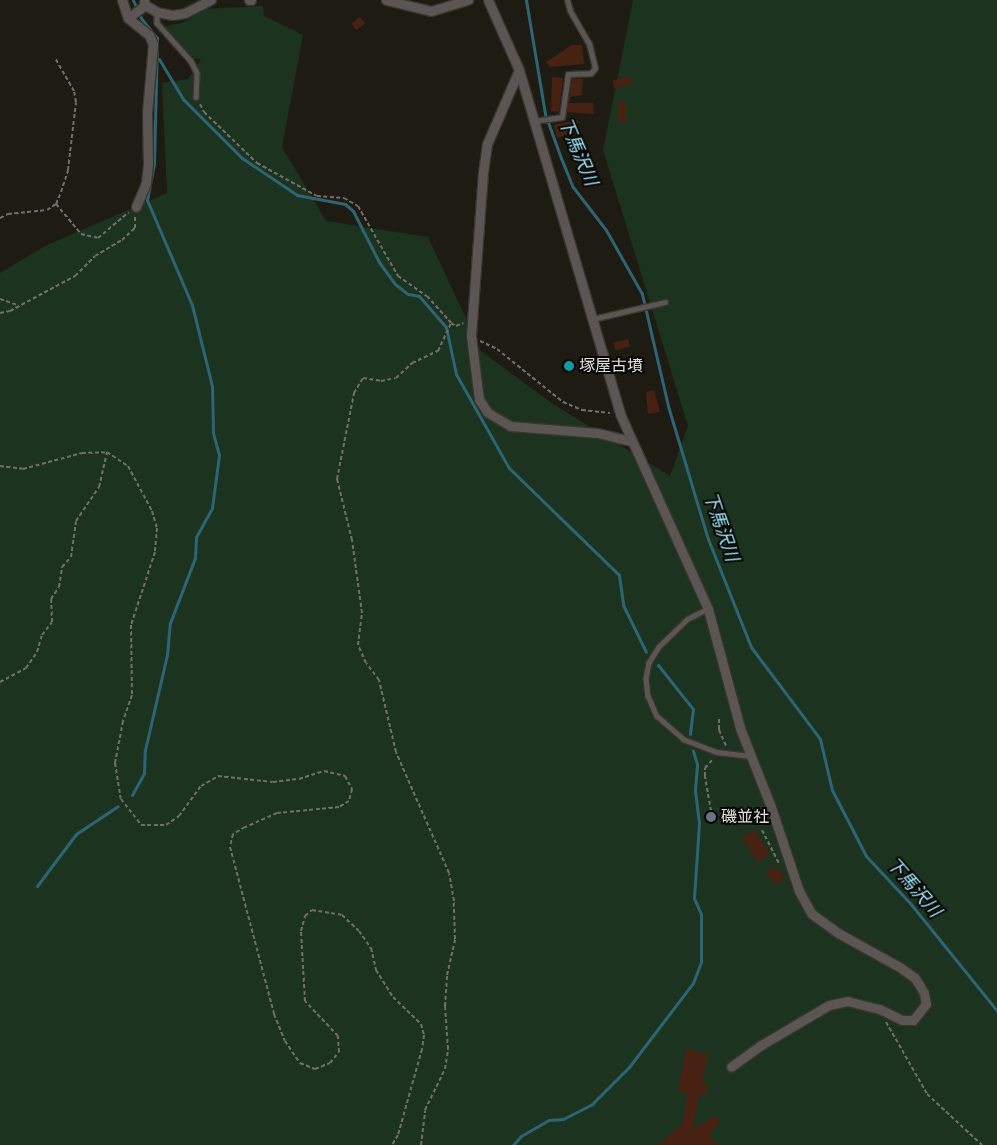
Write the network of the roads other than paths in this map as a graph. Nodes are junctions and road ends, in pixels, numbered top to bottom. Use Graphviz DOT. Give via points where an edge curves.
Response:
graph roads {
  1 [pos="122,0"];
  2 [pos="211,0"];
  3 [pos="386,0"];
  4 [pos="468,0"];
  5 [pos="488,0"];
  6 [pos="567,0"];
  7 [pos="143,4"];
  8 [pos="157,12"];
  9 [pos="130,16"];
  10 [pos="519,70"];
  11 [pos="196,97"];
  12 [pos="537,121"];
  13 [pos="136,207"];
  14 [pos="665,302"];
  15 [pos="593,319"];
  16 [pos="630,441"];
  17 [pos="708,609"];
  18 [pos="750,756"];
  19 [pos="731,1067"];
  1 -- 9 [label="street"];
  2 -- 8 [label="street" via="185,13"];
  3 -- 4 [label="street" via="431,11"];
  5 -- 10 [label="street"];
  6 -- 12 [label="lane" via="570,12 590,44 595,68 591,73 568,74 562,117"];
  7 -- 8 [label="street"];
  7 -- 9 [label="street"];
  8 -- 11 [label="lane" via="157,23 190,61 196,73"];
  9 -- 13 [label="street" via="153,44 147,112 148,164 146,183"];
  10 -- 12 [label="street"];
  10 -- 16 [label="street" via="487,144 472,316 479,399 487,412 510,426 598,433"];
  12 -- 15 [label="street"];
  14 -- 15 [label="lane"];
  15 -- 16 [label="street"];
  16 -- 17 [label="street"];
  17 -- 18 [label="street"];
  17 -- 18 [label="lane" via="688,619 659,647 649,663 646,678 648,696 657,716 683,739 717,752"];
  18 -- 19 [label="street" via="812,914 915,978 926,1004 913,1020 902,1020 879,1009 848,1001 829,1005 760,1045"];
}
